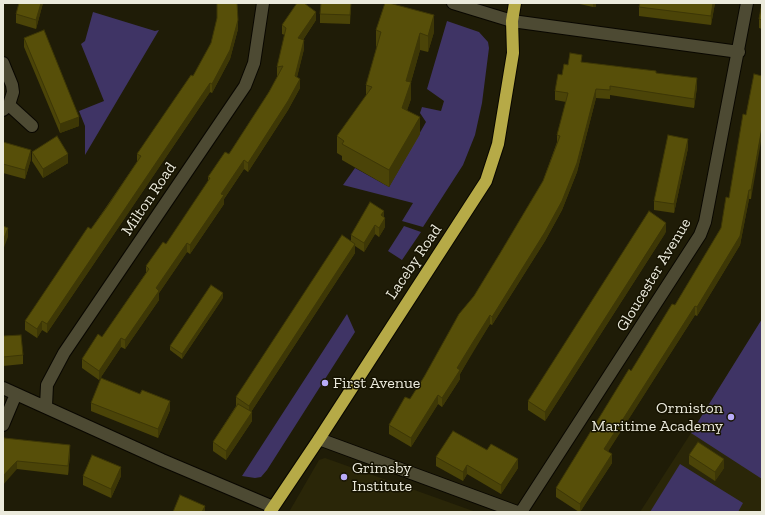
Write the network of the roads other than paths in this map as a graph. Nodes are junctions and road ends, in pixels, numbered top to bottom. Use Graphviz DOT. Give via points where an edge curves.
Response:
graph roads {
  1 [pos="263,3"];
  2 [pos="453,3"];
  3 [pos="515,3"];
  4 [pos="747,3"];
  5 [pos="512,22"];
  6 [pos="739,52"];
  7 [pos="3,63"];
  8 [pos="6,107"];
  9 [pos="32,126"];
  10 [pos="3,388"];
  11 [pos="16,394"];
  12 [pos="46,406"];
  13 [pos="3,425"];
  14 [pos="320,439"];
  15 [pos="272,510"];
  16 [pos="517,512"];
  17 [pos="521,512"];
  1 -- 12 [label="street, Milton Road" via="254,63 246,86 64,353 47,385"];
  2 -- 5 [label="street"];
  3 -- 5 [label="highway, Laceby Road"];
  4 -- 6 [label="street, Gloucester Avenue"];
  5 -- 6 [label="street"];
  5 -- 14 [label="highway, Laceby Road" via="511,68 498,144 486,181"];
  6 -- 17 [label="street, Gloucester Avenue" via="700,236"];
  7 -- 8 [label="street" via="12,84 12,99"];
  8 -- 9 [label="street"];
  10 -- 11 [label="street"];
  11 -- 12 [label="street"];
  11 -- 13 [label="street"];
  12 -- 15 [label="street"];
  14 -- 15 [label="highway, Laceby Road"];
  14 -- 16 [label="street"];
}
